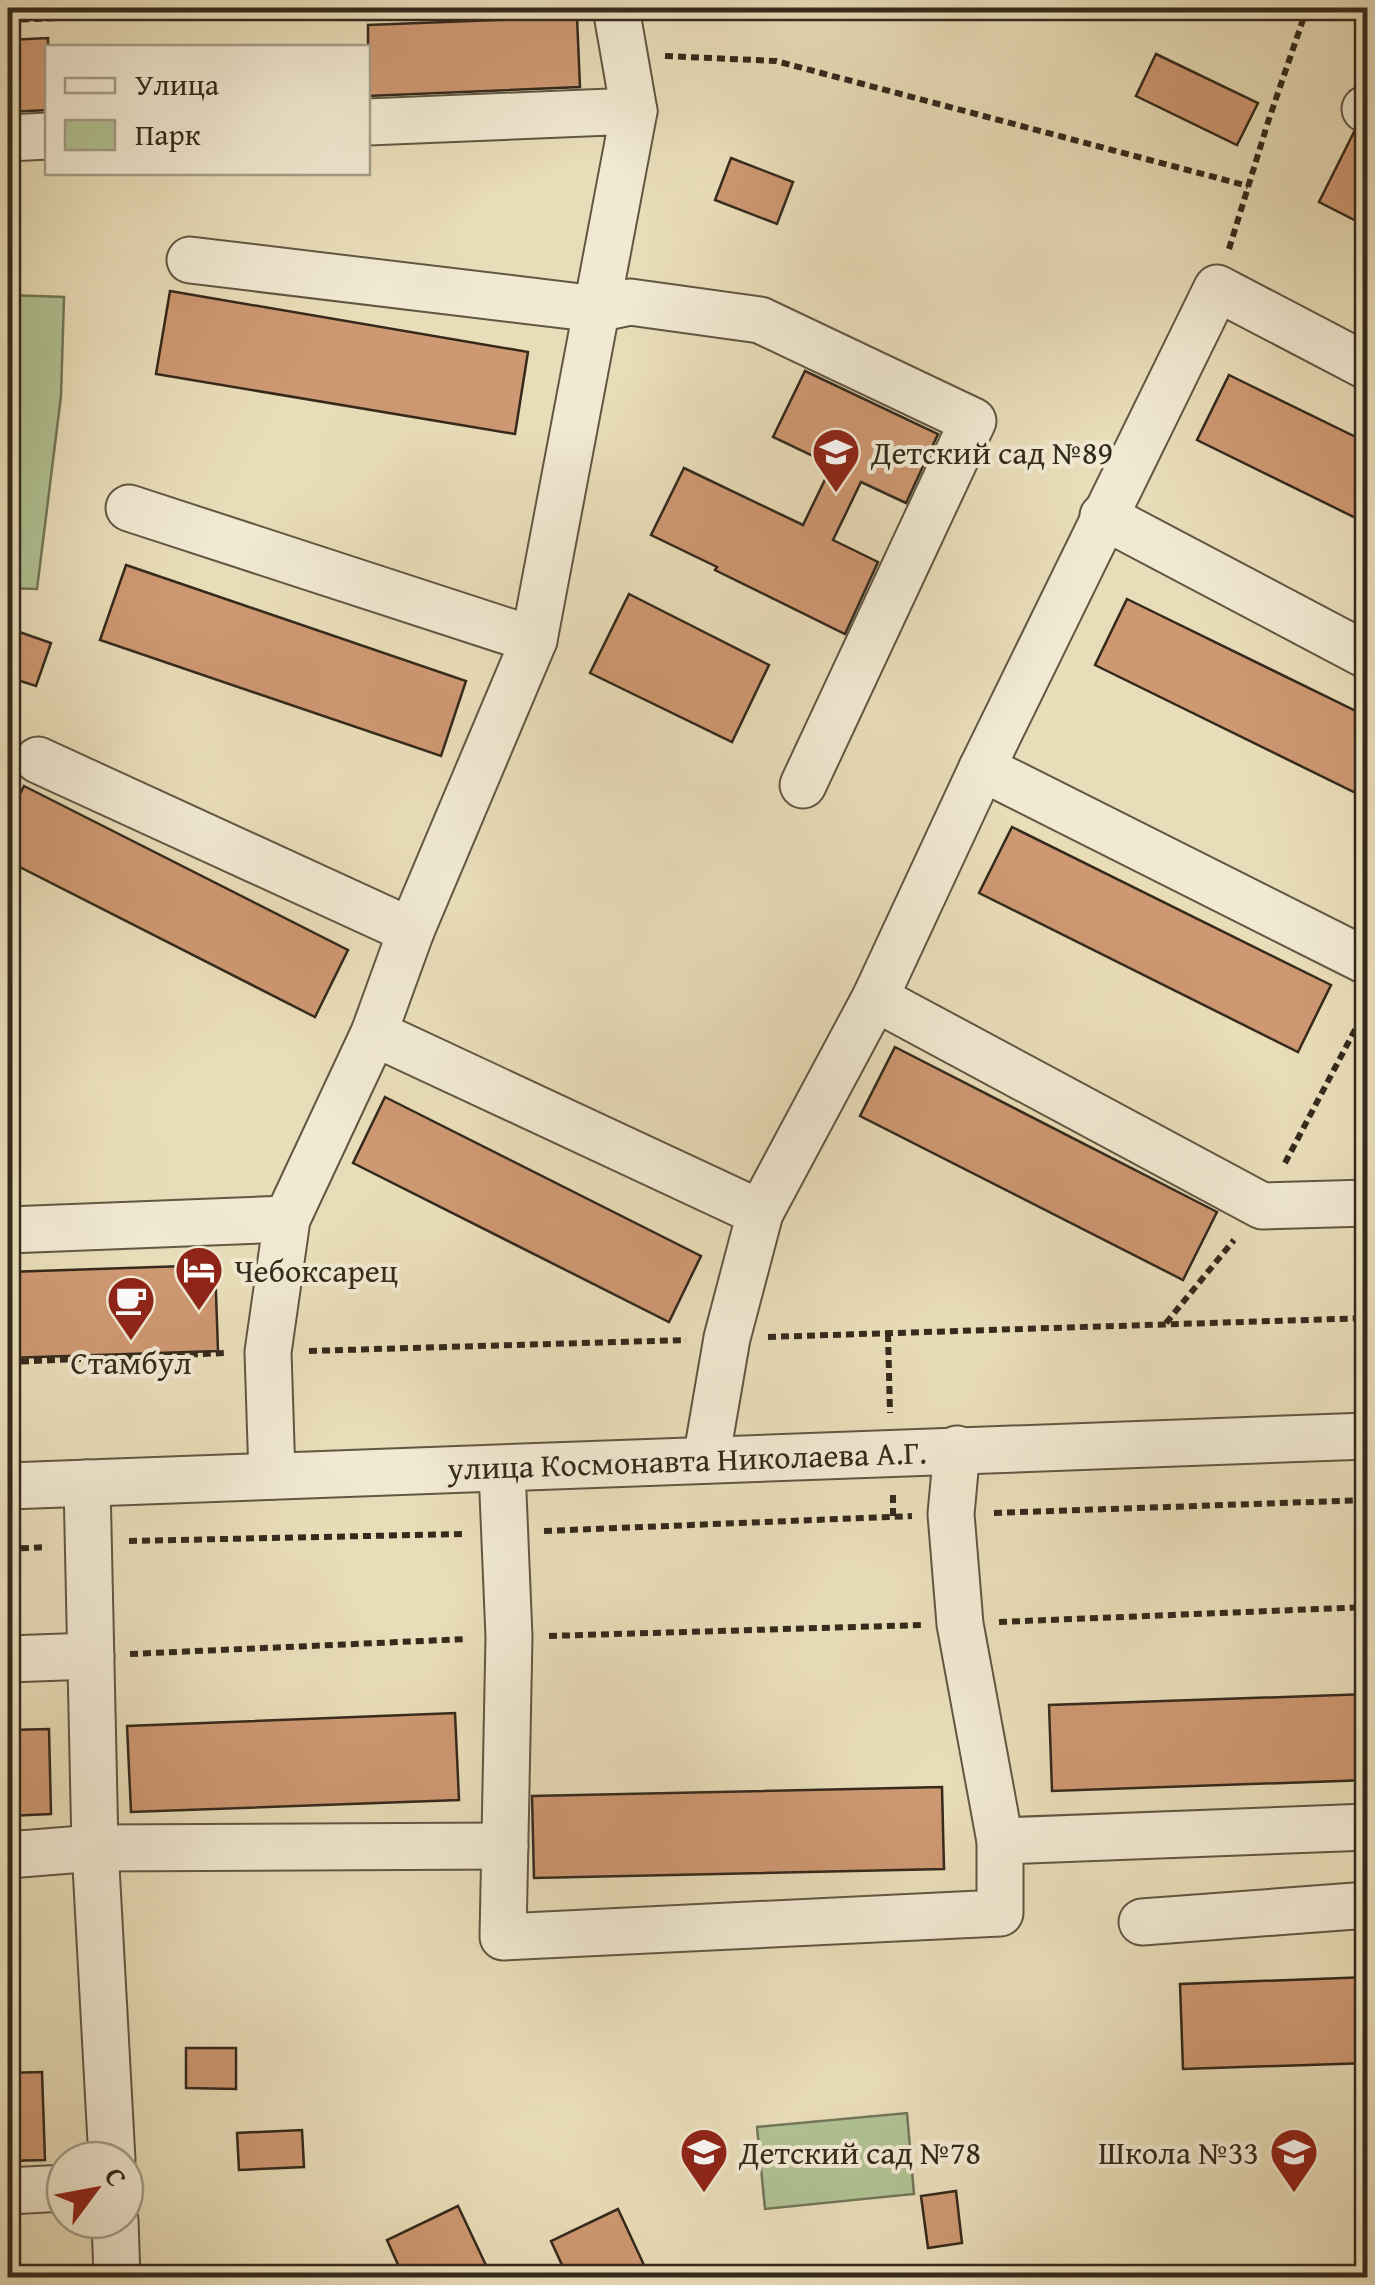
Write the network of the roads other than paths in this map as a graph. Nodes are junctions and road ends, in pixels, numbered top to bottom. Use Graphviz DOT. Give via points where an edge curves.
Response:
graph roads {
  1 [pos="616,8"];
  2 [pos="634,111"];
  3 [pos="370,122"];
  4 [pos="45,136"];
  5 [pos="8,138"];
  6 [pos="190,260"];
  7 [pos="597,309"];
  8 [pos="1368,366"];
  9 [pos="130,508"];
  10 [pos="1103,516"];
  11 [pos="534,640"];
  12 [pos="1368,656"];
  13 [pos="38,760"];
  14 [pos="982,768"];
  15 [pos="803,785"];
  16 [pos="411,932"];
  17 [pos="1368,962"];
  18 [pos="875,998"];
  19 [pos="374,1033"];
  20 [pos="1368,1203"];
  21 [pos="760,1213"];
  22 [pos="286,1219"];
  23 [pos="8,1230"];
  24 [pos="1368,1436"];
  25 [pos="957,1448"];
  26 [pos="706,1460"];
  27 [pos="502,1468"];
  28 [pos="272,1476"];
  29 [pos="88,1483"];
  30 [pos="8,1486"];
  31 [pos="91,1656"];
  32 [pos="8,1659"];
  33 [pos="1368,1827"];
  34 [pos="1000,1840"];
  35 [pos="505,1846"];
  36 [pos="95,1848"];
  37 [pos="8,1855"];
  38 [pos="1368,1906"];
  39 [pos="1142,1922"];
  40 [pos="111,2140"];
  41 [pos="45,2189"];
  42 [pos="8,2191"];
  43 [pos="116,2240"];
  44 [pos="117,2278"];
  1 -- 2 [label="street"];
  2 -- 3 [label="street"];
  2 -- 7 [label="street"];
  4 -- 5 [label="street"];
  6 -- 7 [label="street"];
  7 -- 11 [label="street"];
  7 -- 15 [label="street" via="630,302 760,320 974,421"];
  8 -- 10 [label="street" via="1216,288"];
  9 -- 11 [label="street"];
  10 -- 12 [label="street"];
  10 -- 14 [label="street"];
  11 -- 16 [label="street"];
  13 -- 16 [label="street"];
  14 -- 17 [label="street"];
  14 -- 18 [label="street"];
  16 -- 19 [label="street"];
  18 -- 20 [label="street" via="1262,1206"];
  18 -- 21 [label="street"];
  19 -- 21 [label="street"];
  19 -- 22 [label="street"];
  21 -- 26 [label="street" via="727,1338"];
  22 -- 23 [label="street"];
  22 -- 28 [label="street" via="268,1352"];
  24 -- 25 [label="street, улица Космонавта Николаева А.Г."];
  25 -- 26 [label="street, улица Космонавта Николаева А.Г."];
  25 -- 34 [label="street" via="951,1514 960,1624"];
  26 -- 27 [label="street, улица Космонавта Николаева А.Г."];
  27 -- 28 [label="street, улица Космонавта Николаева А.Г."];
  27 -- 35 [label="street" via="509,1637"];
  28 -- 29 [label="street, улица Космонавта Николаева А.Г."];
  29 -- 30 [label="street, улица Космонавта Николаева А.Г."];
  29 -- 31 [label="street"];
  31 -- 32 [label="street"];
  31 -- 36 [label="street"];
  33 -- 34 [label="street"];
  34 -- 35 [label="street" via="1000,1913 503,1936"];
  35 -- 36 [label="street"];
  36 -- 37 [label="street"];
  36 -- 40 [label="street"];
  38 -- 39 [label="street"];
  41 -- 42 [label="street"];
  43 -- 44 [label="street"];
}
